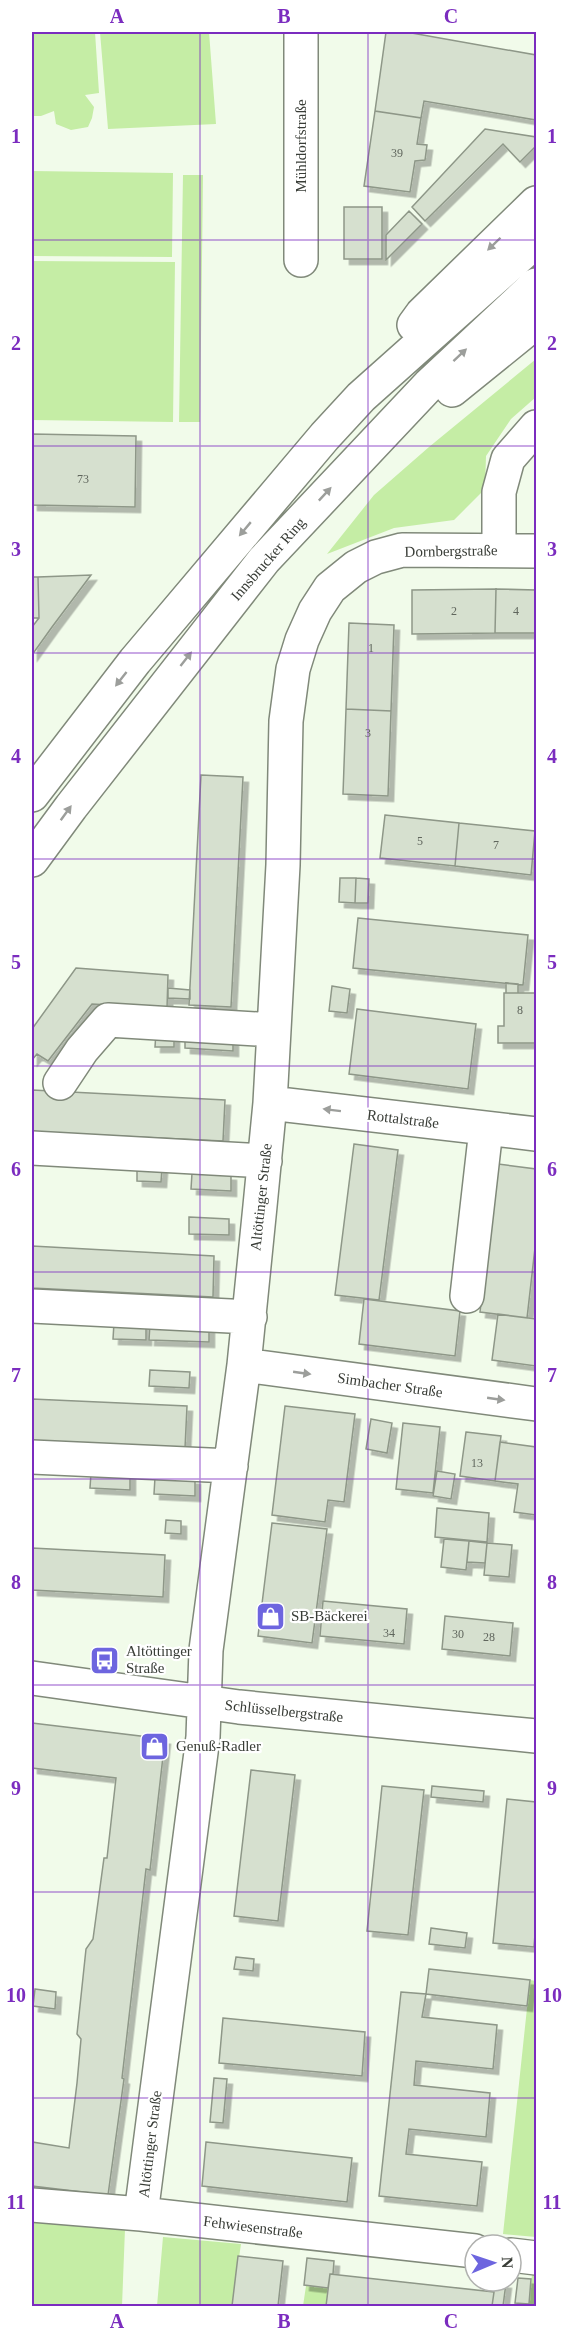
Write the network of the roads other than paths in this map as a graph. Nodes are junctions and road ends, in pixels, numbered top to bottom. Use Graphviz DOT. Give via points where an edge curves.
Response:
graph roads {
  1 [pos="301,32"];
  2 [pos="537,203"];
  3 [pos="537,241"];
  4 [pos="301,260"];
  5 [pos="537,285"];
  6 [pos="537,322"];
  7 [pos="361,397"];
  8 [pos="537,427"];
  9 [pos="361,457"];
  10 [pos="499,550"];
  11 [pos="537,551"];
  12 [pos="315,611"];
  13 [pos="32,795"];
  14 [pos="32,860"];
  15 [pos="274,1030"];
  16 [pos="60,1083"];
  17 [pos="270,1103"];
  18 [pos="486,1129"];
  19 [pos="537,1134"];
  20 [pos="32,1148"];
  21 [pos="265,1161"];
  22 [pos="467,1296"];
  23 [pos="32,1306"];
  24 [pos="249,1317"];
  25 [pos="244,1365"];
  26 [pos="537,1404"];
  27 [pos="32,1457"];
  28 [pos="231,1466"];
  29 [pos="32,1678"];
  30 [pos="204,1702"];
  31 [pos="537,1736"];
  32 [pos="32,2205"];
  33 [pos="141,2214"];
  34 [pos="463,2250"];
  1 -- 4 [label="main road, Mühldorfstraße"];
  2 -- 7 [label="main road, one-way" via="422,314"];
  3 -- 7 [label="main road"];
  9 -- 5 [label="main road, Innsbrucker Ring, one-way" via="429,385"];
  6 -- 9 [label="main road" via="430,408"];
  7 -- 13 [label="main road, one-way" via="135,661"];
  8 -- 10 [label="main road" via="508,459 500,492"];
  14 -- 9 [label="main road, Innsbrucker Ring, one-way" via="264,560"];
  10 -- 11 [label="main road, Dornbergstraße"];
  10 -- 12 [label="main road, Dornbergstraße" via="402,550 376,557 330,588"];
  12 -- 15 [label="main road, Altöttinger Straße" via="299,649 289,693"];
  15 -- 16 [label="main road" via="108,1020"];
  15 -- 17 [label="main road, Altöttinger Straße"];
  18 -- 17 [label="main road, Rottalstraße, one-way"];
  17 -- 21 [label="main road, Altöttinger Straße"];
  18 -- 19 [label="main road, Rottalstraße"];
  18 -- 22 [label="main road"];
  20 -- 21 [label="main road"];
  21 -- 24 [label="main road, Altöttinger Straße"];
  23 -- 24 [label="main road"];
  24 -- 25 [label="main road, Altöttinger Straße"];
  25 -- 26 [label="main road, Simbacher Straße, one-way"];
  25 -- 28 [label="main road, Altöttinger Straße"];
  27 -- 28 [label="main road"];
  28 -- 30 [label="main road, Altöttinger Straße" via="206,1650"];
  29 -- 30 [label="main road, Schlüsselbergstraße"];
  30 -- 31 [label="main road, Schlüsselbergstraße"];
  30 -- 33 [label="main road, Altöttinger Straße" via="203,1737"];
  32 -- 33 [label="main road, Fehwiesenstraße"];
  33 -- 34 [label="main road, Fehwiesenstraße"];
}
